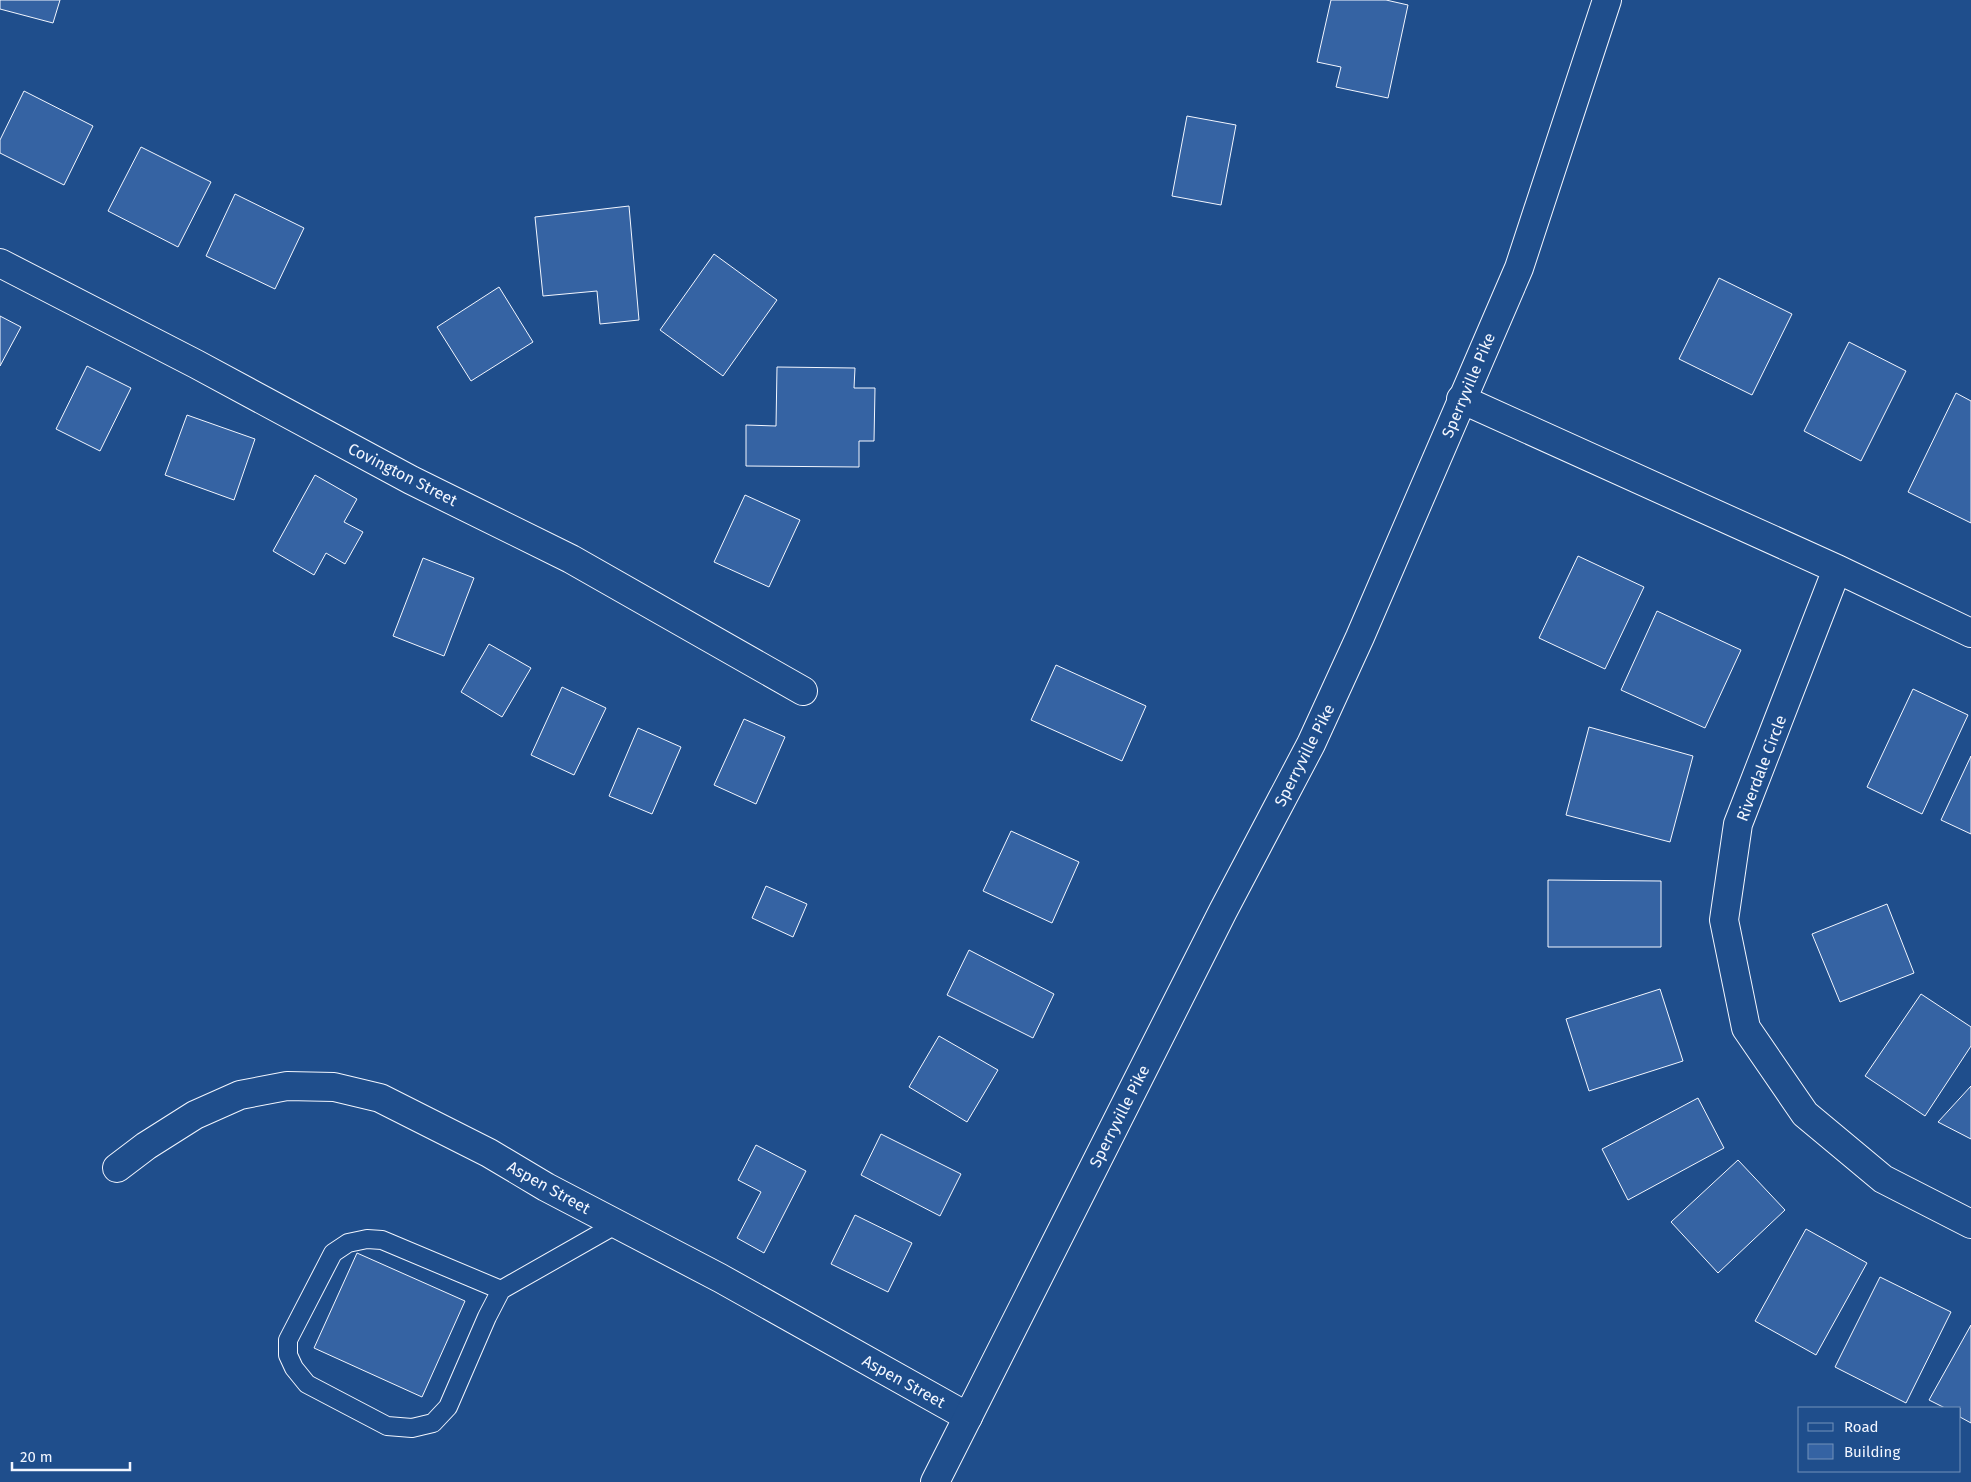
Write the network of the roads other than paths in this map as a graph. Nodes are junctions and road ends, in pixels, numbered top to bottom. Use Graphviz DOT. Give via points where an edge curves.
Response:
graph roads {
  1 [pos="1607,0"];
  2 [pos="0,263"];
  3 [pos="1462,399"];
  4 [pos="1837,569"];
  5 [pos="1971,633"];
  6 [pos="803,692"];
  7 [pos="117,1168"];
  8 [pos="616,1224"];
  9 [pos="1971,1224"];
  10 [pos="501,1290"];
  11 [pos="968,1417"];
  12 [pos="935,1482"];
  1 -- 3 [label="street, Sperryville Pike" via="1519,268"];
  2 -- 6 [label="street, Covington Street" via="411,480 572,559"];
  3 -- 4 [label="street"];
  3 -- 11 [label="street, Sperryville Pike" via="1311,744 1223,911"];
  4 -- 5 [label="street"];
  4 -- 9 [label="street, Riverdale Circle" via="1738,824 1724,920 1727,938 1746,1028 1805,1114 1883,1179"];
  7 -- 8 [label="street, Aspen Street" via="195,1115 240,1095 287,1086 334,1087 380,1098 489,1153"];
  8 -- 10 [label="lane"];
  8 -- 11 [label="street, Aspen Street" via="720,1278"];
  10 -- 10 [label="lane" via="382,1240 348,1243 333,1252 288,1340 288,1355 307,1384 388,1426 412,1428 432,1423 448,1407"];
  11 -- 12 [label="street, Sperryville Pike"];
}
